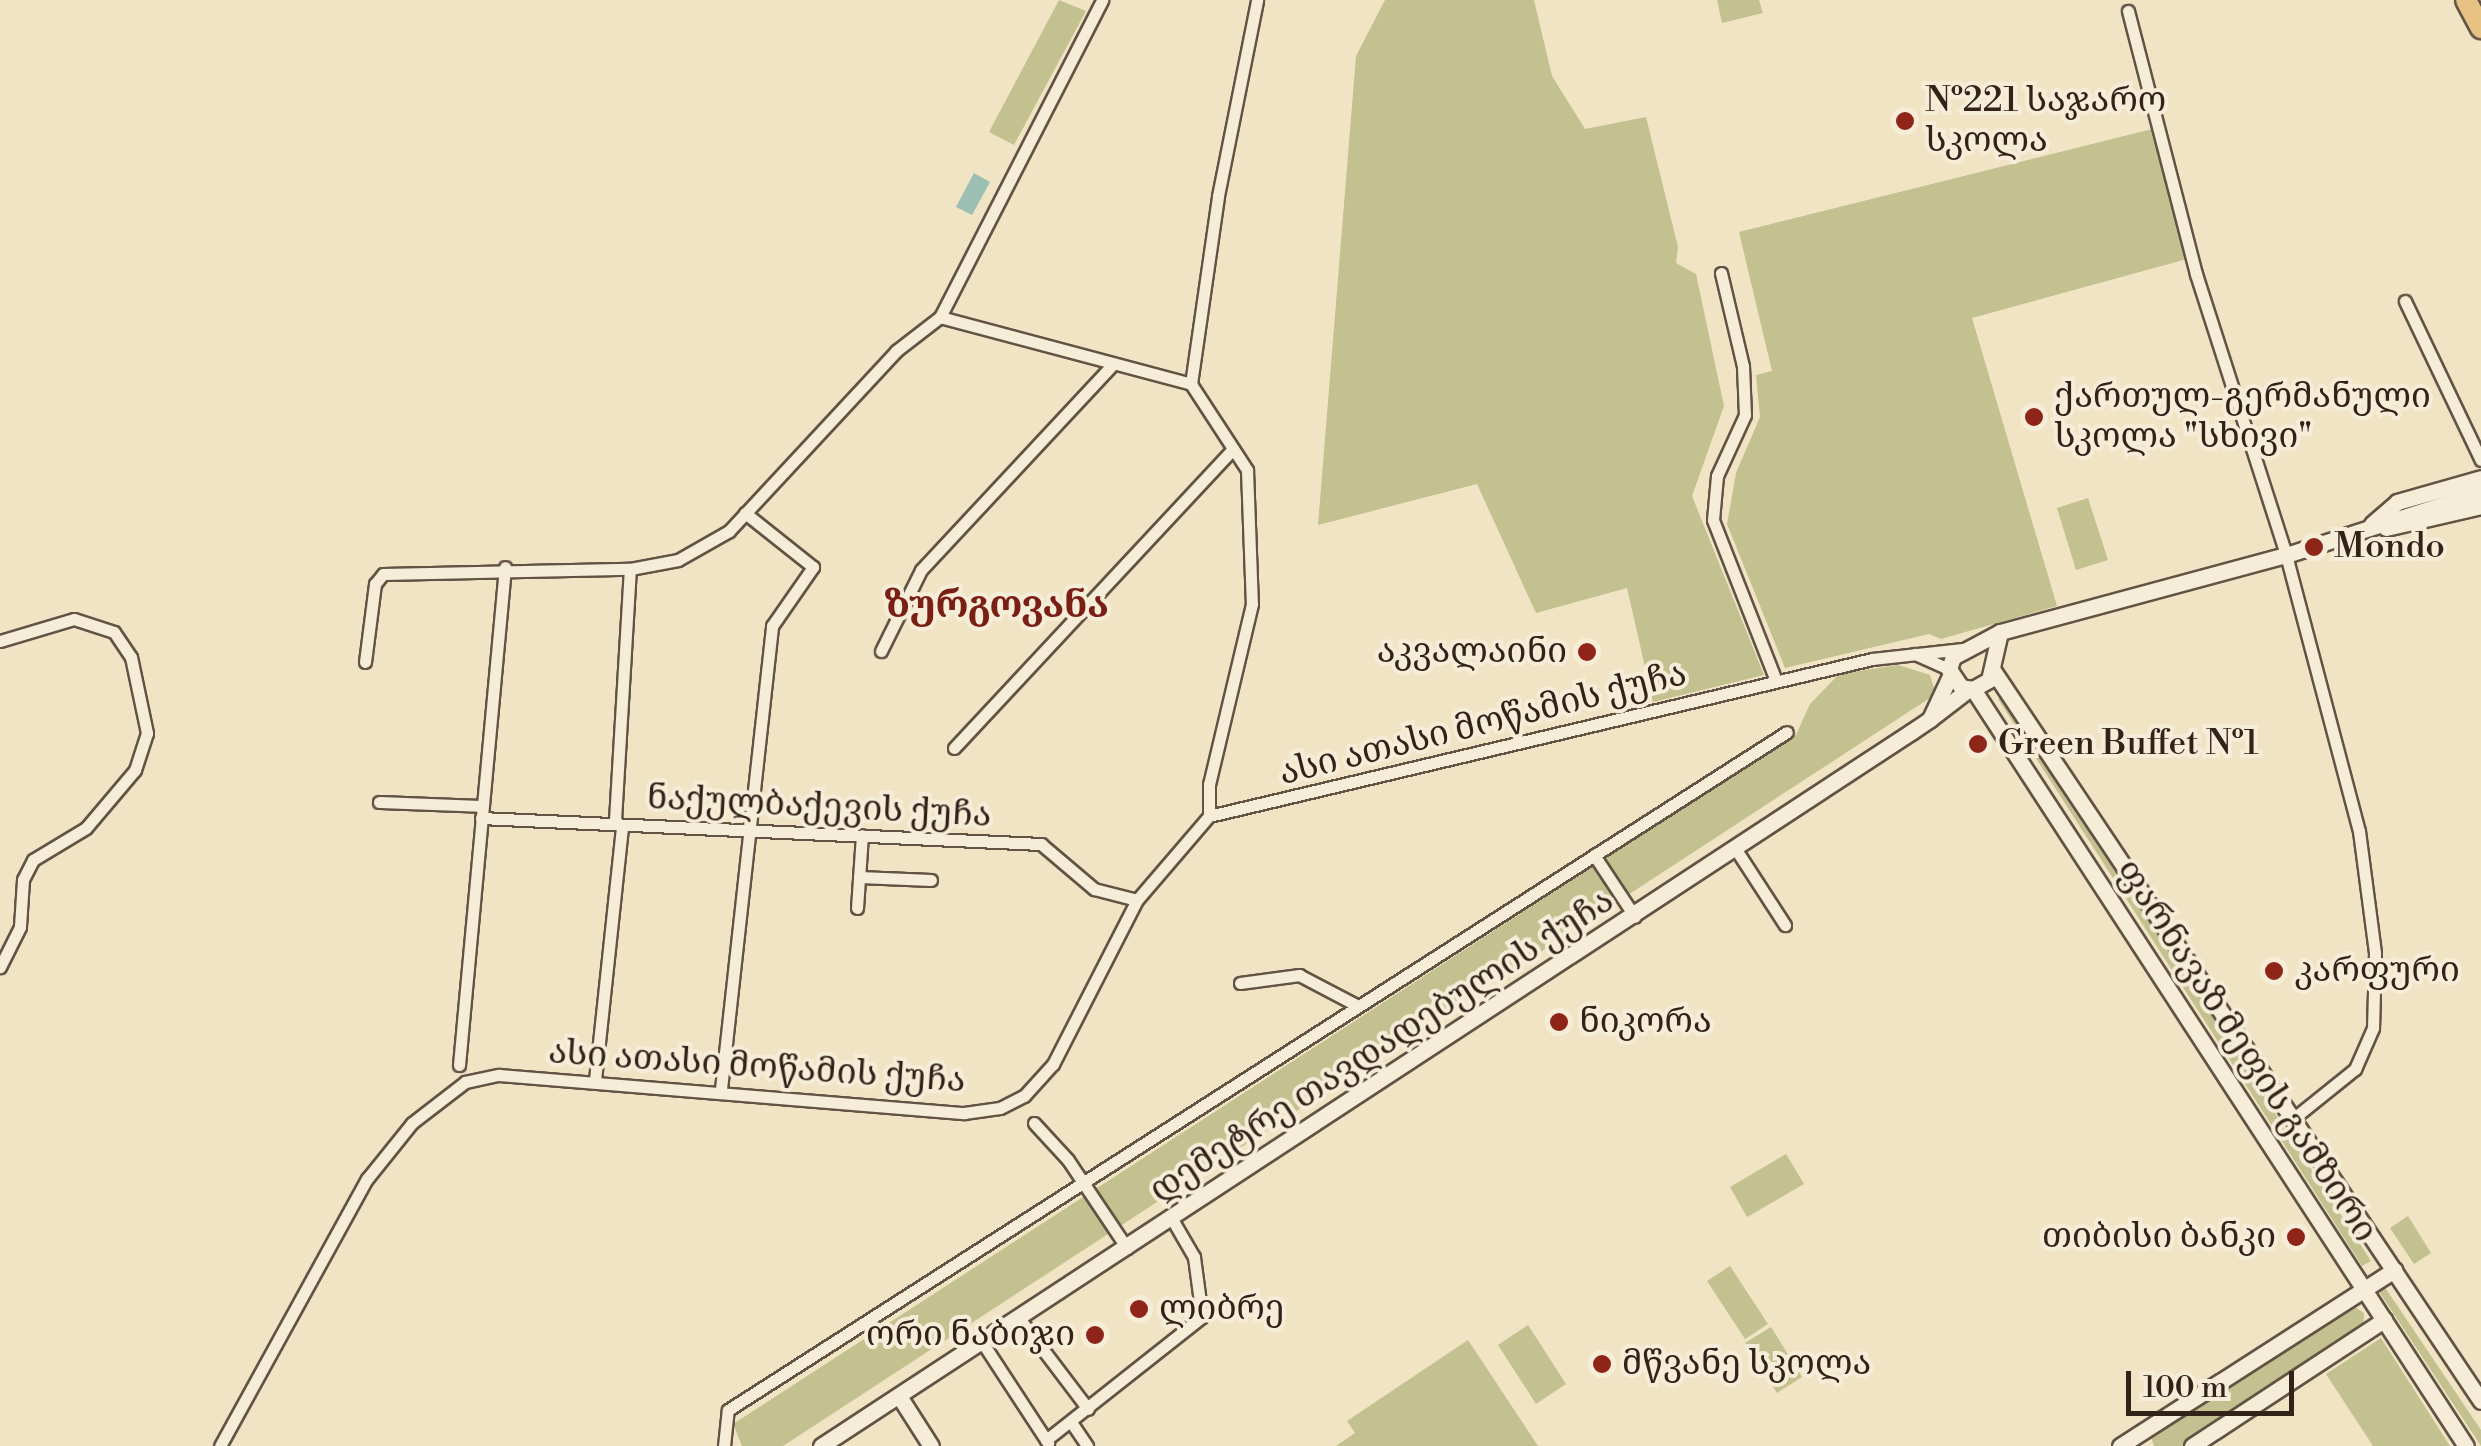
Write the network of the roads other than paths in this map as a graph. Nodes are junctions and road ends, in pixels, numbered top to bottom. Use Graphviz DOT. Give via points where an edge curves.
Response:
graph roads {
  1 [pos="1102,0"];
  2 [pos="1257,0"];
  3 [pos="2466,0"];
  4 [pos="2128,11"];
  5 [pos="2481,28"];
  6 [pos="1721,273"];
  7 [pos="2405,301"];
  8 [pos="940,317"];
  9 [pos="1111,366"];
  10 [pos="1191,384"];
  11 [pos="1233,449"];
  12 [pos="2481,460"];
  13 [pos="2481,478"];
  14 [pos="2481,492"];
  15 [pos="2481,506"];
  16 [pos="745,513"];
  17 [pos="2366,529"];
  18 [pos="2286,555"];
  19 [pos="505,567"];
  20 [pos="630,569"];
  21 [pos="2000,632"];
  22 [pos="0,641"];
  23 [pos="1965,648"];
  24 [pos="880,651"];
  25 [pos="1915,654"];
  26 [pos="364,662"];
  27 [pos="1991,664"];
  28 [pos="1950,672"];
  29 [pos="1776,681"];
  30 [pos="1971,689"];
  31 [pos="1955,706"];
  32 [pos="1992,715"];
  33 [pos="1930,719"];
  34 [pos="1787,732"];
  35 [pos="954,748"];
  36 [pos="379,802"];
  37 [pos="481,812"];
  38 [pos="1209,816"];
  39 [pos="618,823"];
  40 [pos="746,830"];
  41 [pos="862,835"];
  42 [pos="1735,848"];
  43 [pos="1594,855"];
  44 [pos="859,876"];
  45 [pos="931,880"];
  46 [pos="1137,900"];
  47 [pos="857,908"];
  48 [pos="1634,917"];
  49 [pos="1785,925"];
  50 [pos="0,968"];
  51 [pos="1240,983"];
  52 [pos="1358,1006"];
  53 [pos="459,1065"];
  54 [pos="595,1080"];
  55 [pos="721,1089"];
  56 [pos="2294,1118"];
  57 [pos="1034,1123"];
  58 [pos="1082,1182"];
  59 [pos="1172,1219"];
  60 [pos="1127,1248"];
  61 [pos="2394,1270"];
  62 [pos="2364,1289"];
  63 [pos="1019,1318"];
  64 [pos="2384,1320"];
  65 [pos="982,1342"];
  66 [pos="899,1396"];
  67 [pos="2481,1401"];
  68 [pos="1088,1409"];
  69 [pos="1072,1422"];
  70 [pos="2144,1438"];
  71 [pos="1048,1443"];
  72 [pos="220,1446"];
  73 [pos="724,1446"];
  74 [pos="821,1446"];
  75 [pos="932,1446"];
  76 [pos="1087,1446"];
  77 [pos="2120,1446"];
  78 [pos="2192,1446"];
  79 [pos="2466,1446"];
  1 -- 8 [label="street"];
  2 -- 10 [label="street" via="1218,196"];
  3 -- 5 [label="highway"];
  4 -- 18 [label="street" via="2196,274"];
  6 -- 29 [label="street" via="1743,366 1745,416 1717,476 1713,520"];
  7 -- 12 [label="street"];
  8 -- 9 [label="street"];
  8 -- 16 [label="street" via="896,352"];
  9 -- 10 [label="street"];
  9 -- 24 [label="street" via="921,570"];
  10 -- 11 [label="street"];
  11 -- 35 [label="street"];
  11 -- 38 [label="street" via="1247,470 1252,604 1209,784"];
  13 -- 17 [label="main road" via="2397,502"];
  14 -- 17 [label="main road"];
  15 -- 17 [label="main road"];
  16 -- 20 [label="street" via="729,531 678,560"];
  16 -- 40 [label="street" via="813,567 772,626"];
  17 -- 18 [label="main road"];
  18 -- 21 [label="main road"];
  18 -- 56 [label="street" via="2359,831 2375,952 2366,1050 2355,1069"];
  19 -- 20 [label="street"];
  19 -- 26 [label="street" via="383,574 375,584"];
  19 -- 37 [label="street"];
  20 -- 39 [label="street"];
  21 -- 23 [label="main road"];
  21 -- 27 [label="main road"];
  22 -- 50 [label="street" via="74,619 114,632 131,657 147,732 135,770 86,828 33,860 24,880 20,927"];
  23 -- 25 [label="street, ასი ათასი მოწამის ქუჩა"];
  23 -- 27 [label="main road"];
  23 -- 28 [label="main road"];
  25 -- 28 [label="street"];
  25 -- 29 [label="street, ასი ათასი მოწამის ქუჩა"];
  27 -- 30 [label="main road" via="1989,680"];
  27 -- 56 [label="main road, ფარნავაზ მეფის გამზირი"];
  28 -- 30 [label="main road, ფარნავაზ მეფის გამზირი"];
  28 -- 33 [label="main road"];
  29 -- 38 [label="street, ასი ათასი მოწამის ქუჩა"];
  30 -- 31 [label="main road"];
  30 -- 32 [label="main road, ფარნავაზ მეფის გამზირი"];
  31 -- 32 [label="main road"];
  31 -- 33 [label="main road, დემეტრე თავდადებულის ქუჩა"];
  32 -- 62 [label="main road, ფარნავაზ მეფის გამზირი"];
  33 -- 42 [label="main road, დემეტრე თავდადებულის ქუჩა"];
  34 -- 43 [label="street, დემეტრე თავდადებულის ქუჩა"];
  36 -- 37 [label="street, ნაქულბაქევის ქუჩა"];
  37 -- 39 [label="street, ნაქულბაქევის ქუჩა"];
  37 -- 53 [label="street"];
  38 -- 46 [label="street, ასი ათასი მოწამის ქუჩა"];
  39 -- 40 [label="street, ნაქულბაქევის ქუჩა"];
  39 -- 54 [label="street"];
  40 -- 41 [label="street, ნაქულბაქევის ქუჩა"];
  40 -- 55 [label="street"];
  41 -- 44 [label="street"];
  41 -- 46 [label="street, ნაქულბაქევის ქუჩა" via="1041,844 1094,889"];
  42 -- 48 [label="main road, დემეტრე თავდადებულის ქუჩა"];
  42 -- 49 [label="street"];
  43 -- 48 [label="street"];
  43 -- 52 [label="street, დემეტრე თავდადებულის ქუჩა"];
  44 -- 45 [label="street"];
  44 -- 47 [label="street"];
  46 -- 55 [label="street, ასი ათასი მოწამის ქუჩა" via="1053,1064 1024,1096 1000,1108 957,1112"];
  48 -- 59 [label="main road, დემეტრე თავდადებულის ქუჩა"];
  51 -- 52 [label="street" via="1299,975"];
  52 -- 58 [label="street, დემეტრე თავდადებულის ქუჩა"];
  54 -- 55 [label="street, ასი ათასი მოწამის ქუჩა"];
  54 -- 72 [label="street, ასი ათასი მოწამის ქუჩა" via="499,1075 465,1082 433,1102 366,1178"];
  56 -- 61 [label="main road, ფარნავაზ მეფის გამზირი"];
  57 -- 58 [label="street"];
  58 -- 60 [label="street"];
  58 -- 73 [label="street, დემეტრე თავდადებულის ქუჩა" via="728,1410"];
  59 -- 60 [label="main road, დემეტრე თავდადებულის ქუჩა"];
  59 -- 68 [label="street" via="1194,1257 1202,1317"];
  60 -- 63 [label="main road, დემეტრე თავდადებულის ქუჩა"];
  61 -- 62 [label="main road"];
  61 -- 67 [label="main road, ფარნავაზ მეფის გამზირი"];
  62 -- 64 [label="main road, ფარნავაზ მეფის გამზირი"];
  62 -- 70 [label="main road"];
  63 -- 65 [label="main road, დემეტრე თავდადებულის ქუჩა"];
  63 -- 68 [label="street"];
  64 -- 78 [label="main road"];
  64 -- 79 [label="main road, ფარნავაზ მეფის გამზირი"];
  65 -- 66 [label="main road, დემეტრე თავდადებულის ქუჩა"];
  65 -- 71 [label="street"];
  66 -- 74 [label="main road, დემეტრე თავდადებულის ქუჩა"];
  66 -- 75 [label="main road"];
  68 -- 69 [label="street"];
  69 -- 71 [label="street"];
  69 -- 76 [label="street"];
  70 -- 77 [label="main road"];
}
